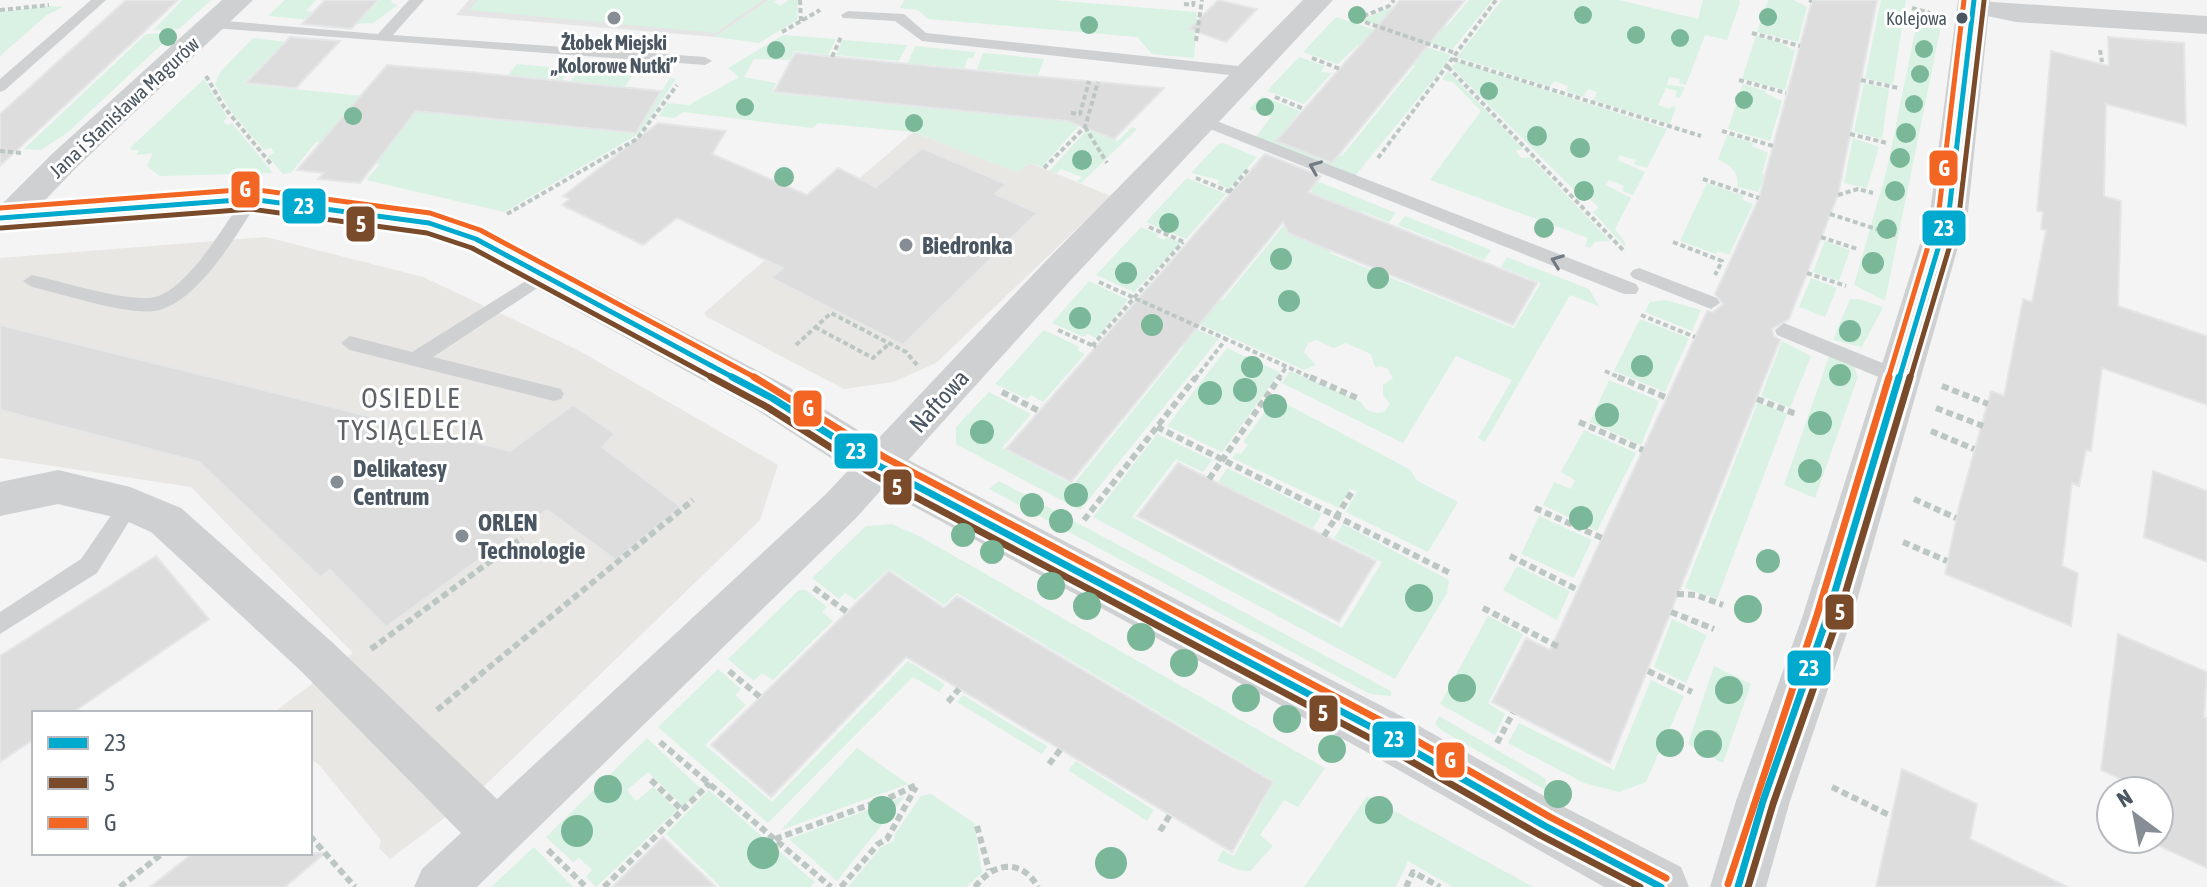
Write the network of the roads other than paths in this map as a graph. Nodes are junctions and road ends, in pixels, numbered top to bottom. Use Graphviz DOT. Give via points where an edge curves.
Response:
graph roads {
  1 [pos="99,0"];
  2 [pos="239,0"];
  3 [pos="417,0"];
  4 [pos="1973,2"];
  5 [pos="1332,8"];
  6 [pos="848,15"];
  7 [pos="214,24"];
  8 [pos="2207,25"];
  9 [pos="382,39"];
  10 [pos="705,61"];
  11 [pos="1259,84"];
  12 [pos="0,87"];
  13 [pos="1201,120"];
  14 [pos="264,185"];
  15 [pos="5,217"];
  16 [pos="545,275"];
  17 [pos="32,281"];
  18 [pos="1711,303"];
  19 [pos="1784,330"];
  20 [pos="350,343"];
  21 [pos="415,359"];
  22 [pos="1900,378"];
  23 [pos="554,394"];
  24 [pos="879,466"];
  25 [pos="0,499"];
  26 [pos="130,504"];
  27 [pos="0,624"];
  28 [pos="497,834"];
  29 [pos="440,887"];
  30 [pos="1661,887"];
  31 [pos="1738,887"];
  1 -- 12 [label="lane"];
  2 -- 7 [label="street, Jana i Stanisława Magurów"];
  3 -- 9 [label="lane"];
  4 -- 8 [label="street" via="2016,13"];
  4 -- 22 [label="street" via="1949,212"];
  5 -- 11 [label="street, Naftowa"];
  6 -- 11 [label="lane" via="899,17 922,37"];
  7 -- 9 [label="lane"];
  7 -- 15 [label="street, Jana i Stanisława Magurów"];
  9 -- 10 [label="lane"];
  11 -- 13 [label="street, Naftowa"];
  18 -- 13 [label="lane, one-way" via="1634,282 1358,184"];
  13 -- 24 [label="street, Naftowa"];
  14 -- 15 [label="street"];
  14 -- 16 [label="street" via="429,223 476,239"];
  14 -- 17 [label="lane" via="185,285 166,300 147,304"];
  16 -- 21 [label="lane"];
  16 -- 24 [label="street" via="772,398"];
  19 -- 22 [label="lane"];
  20 -- 21 [label="lane"];
  21 -- 23 [label="lane"];
  22 -- 31 [label="street"];
  24 -- 28 [label="street, Naftowa"];
  24 -- 30 [label="street"];
  25 -- 26 [label="street" via="58,487"];
  26 -- 27 [label="lane" via="89,566"];
  26 -- 28 [label="street" via="178,530"];
  28 -- 29 [label="street, Naftowa"];
}
